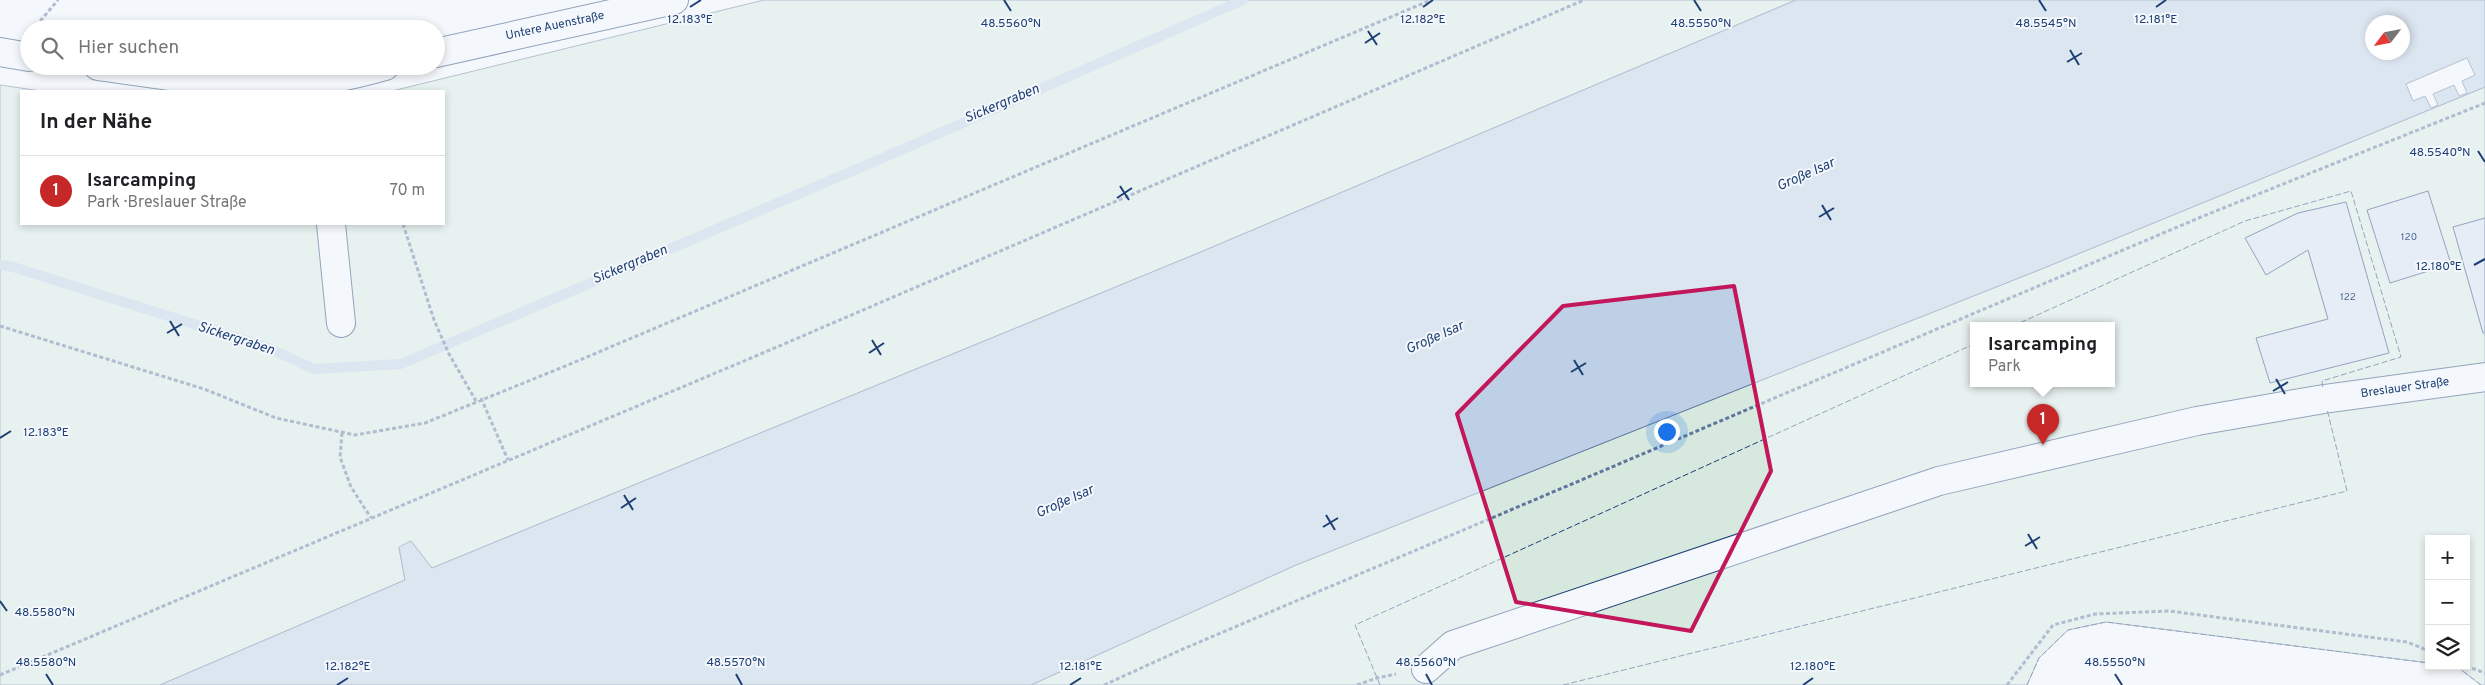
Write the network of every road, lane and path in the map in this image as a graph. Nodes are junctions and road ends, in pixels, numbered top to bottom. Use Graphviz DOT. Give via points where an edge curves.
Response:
graph roads {
  1 [pos="58,0"];
  2 [pos="674,0"];
  3 [pos="1431,0"];
  4 [pos="1584,0"];
  5 [pos="577,10"];
  6 [pos="41,20"];
  7 [pos="445,50"];
  8 [pos="0,52"];
  9 [pos="20,55"];
  10 [pos="165,75"];
  11 [pos="365,75"];
  12 [pos="346,83"];
  13 [pos="2485,103"];
  14 [pos="331,225"];
  15 [pos="403,225"];
  16 [pos="341,324"];
  17 [pos="0,326"];
  18 [pos="2485,377"];
  19 [pos="481,398"];
  20 [pos="476,401"];
  21 [pos="342,432"];
  22 [pos="508,460"];
  23 [pos="371,518"];
  24 [pos="2425,649"];
  25 [pos="2470,667"];
  26 [pos="1426,669"];
  27 [pos="2485,673"];
  28 [pos="0,675"];
  29 [pos="1377,678"];
  30 [pos="1104,685"];
  31 [pos="1357,685"];
  32 [pos="2007,685"];
  1 -- 6 [label="path"];
  2 -- 5 [label="street, Untere Auenstraße"];
  3 -- 19 [label="path" via="577,361"];
  4 -- 22 [label="path"];
  5 -- 7 [label="street, Untere Auenstraße"];
  8 -- 9 [label="street"];
  10 -- 12 [label="street" via="224,83"];
  11 -- 12 [label="street"];
  13 -- 30 [label="path" via="2201,217 1182,649"];
  14 -- 16 [label="street"];
  15 -- 20 [label="path" via="434,320"];
  17 -- 21 [label="path" via="204,389 276,418"];
  18 -- 26 [label="street, Breslauer Straße" via="2324,399 2197,422 1938,481 1453,645"];
  19 -- 20 [label="path"];
  19 -- 22 [label="path"];
  20 -- 21 [label="path" via="425,422 355,436"];
  21 -- 23 [label="path" via="340,457 351,487"];
  22 -- 23 [label="path"];
  23 -- 28 [label="path"];
  24 -- 32 [label="path" via="2407,642 2169,611 2095,614 2053,625"];
  25 -- 27 [label="path"];
  29 -- 31 [label="path"];
}
